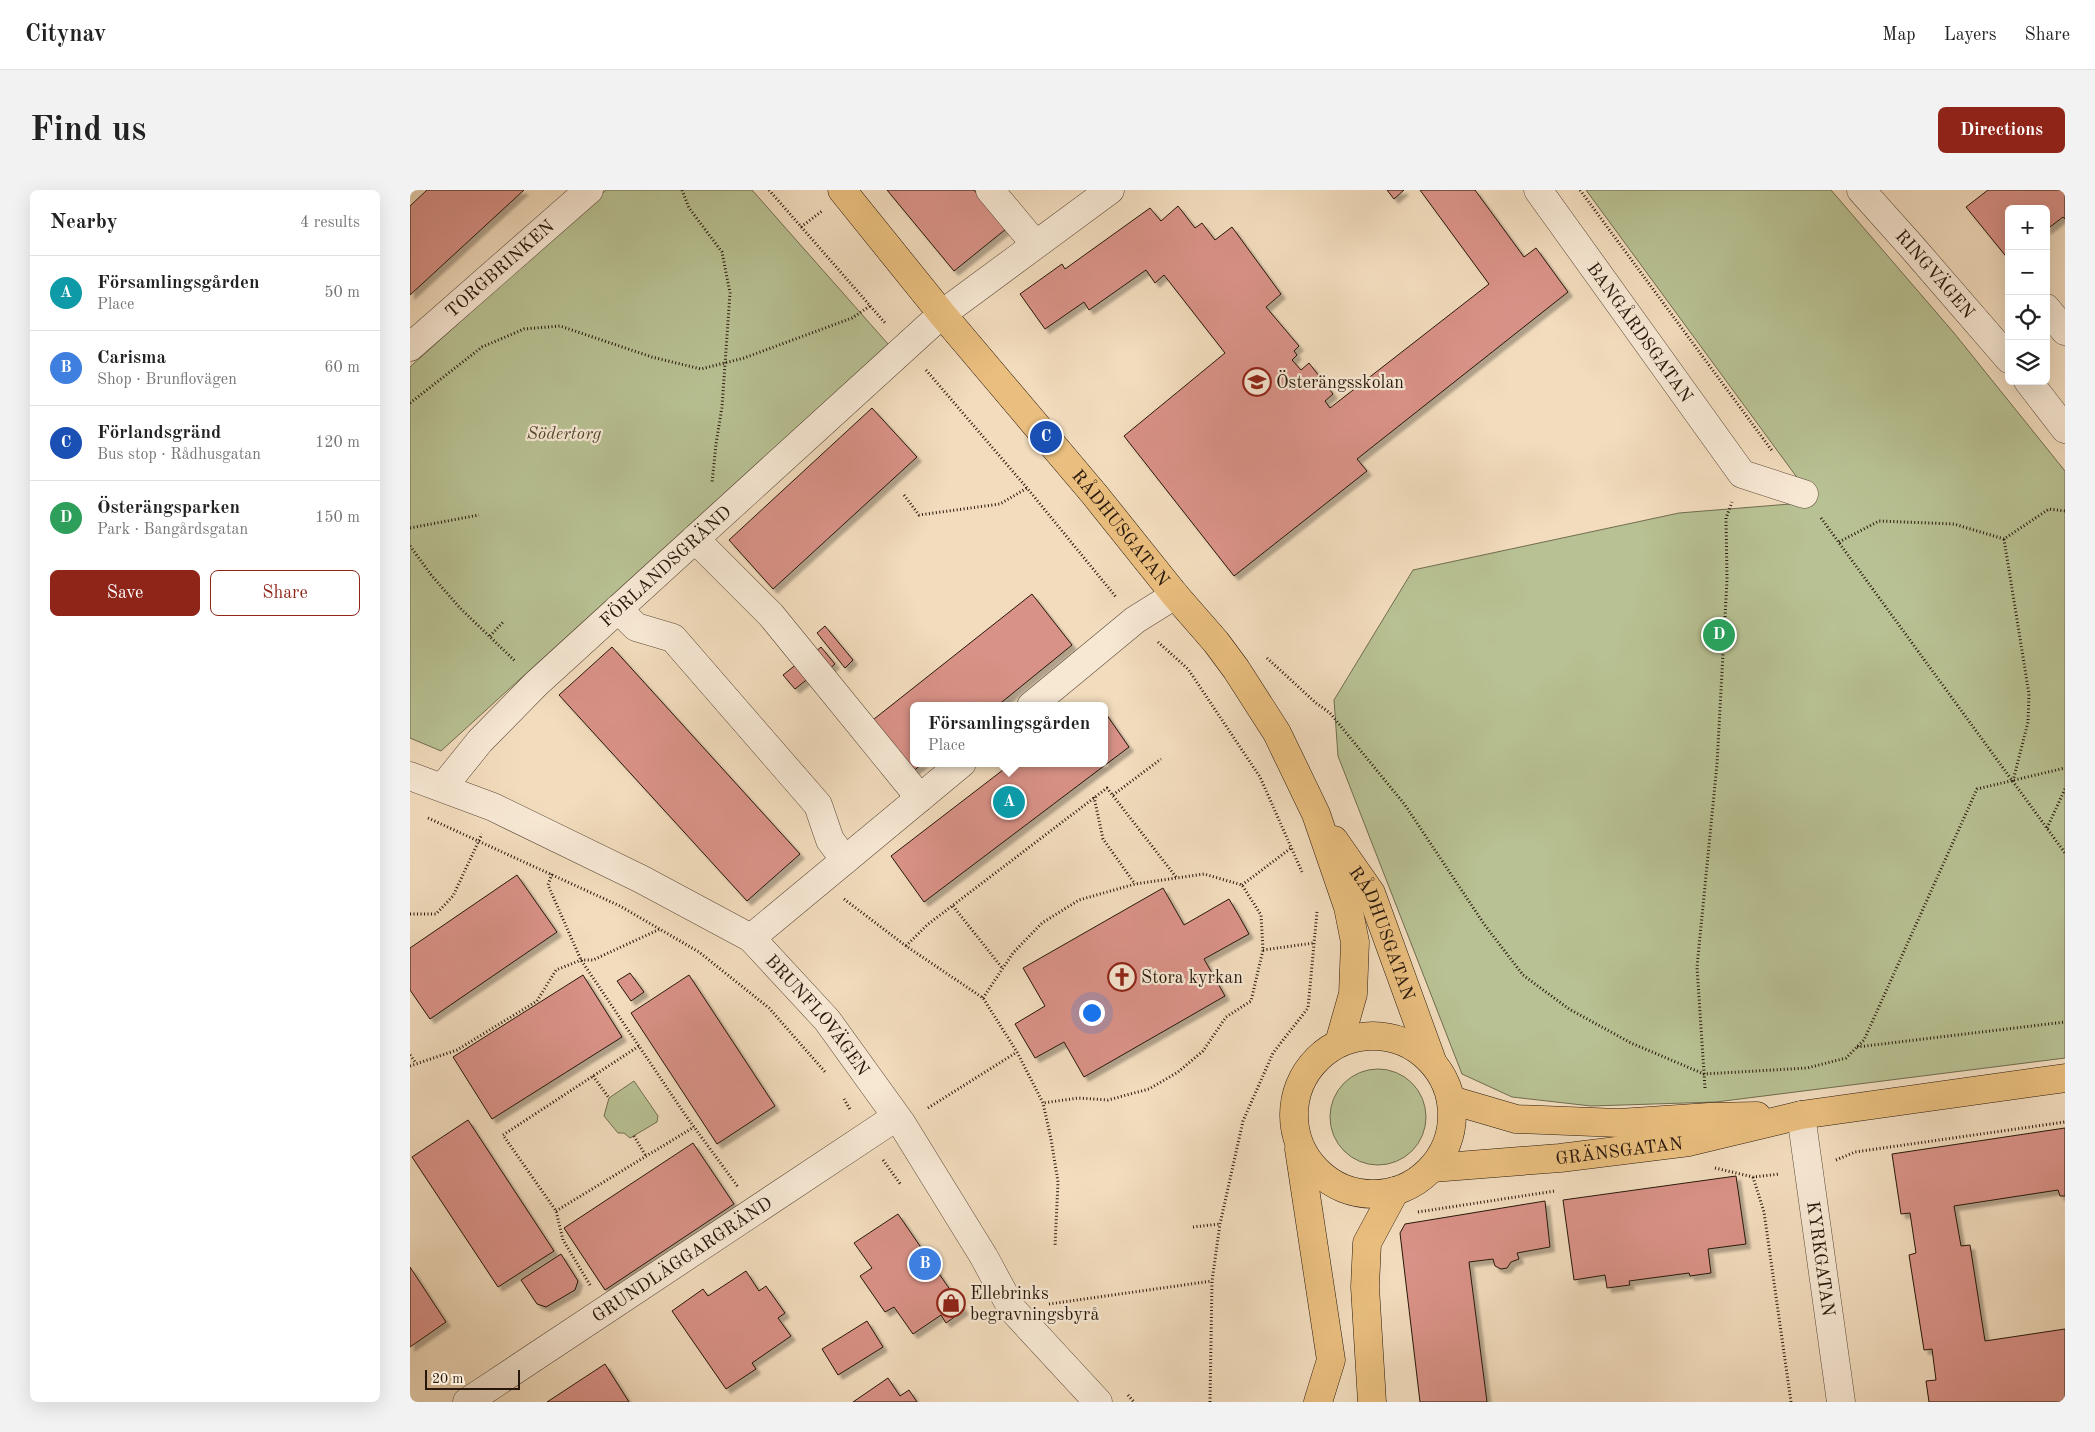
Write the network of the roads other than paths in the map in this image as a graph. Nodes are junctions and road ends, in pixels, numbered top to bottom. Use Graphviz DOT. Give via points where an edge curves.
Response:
graph roads {
  1 [pos="589,190"];
  2 [pos="990,190"];
  3 [pos="1110,190"];
  4 [pos="1538,190"];
  5 [pos="1861,190"];
  6 [pos="833,199"];
  7 [pos="1035,244"];
  8 [pos="2050,313"];
  9 [pos="942,314"];
  10 [pos="2065,331"];
  11 [pos="1999,332"];
  12 [pos="410,347"];
  13 [pos="2005,349"];
  14 [pos="2031,385"];
  15 [pos="2065,429"];
  16 [pos="1804,494"];
  17 [pos="695,539"];
  18 [pos="1175,595"];
  19 [pos="618,609"];
  20 [pos="1036,702"];
  21 [pos="957,767"];
  22 [pos="410,776"];
  23 [pos="444,788"];
  24 [pos="920,798"];
  25 [pos="1316,814"];
  26 [pos="845,860"];
  27 [pos="751,938"];
  28 [pos="1338,1043"];
  29 [pos="1432,1061"];
  30 [pos="2065,1078"];
  31 [pos="1451,1100"];
  32 [pos="1801,1115"];
  33 [pos="896,1117"];
  34 [pos="1298,1143"];
  35 [pos="1432,1168"];
  36 [pos="1395,1192"];
  37 [pos="484,1397"];
  38 [pos="1098,1402"];
  39 [pos="1318,1402"];
  40 [pos="1372,1402"];
  41 [pos="1841,1402"];
  1 -- 12 [label="street, TORGBRINKEN"];
  2 -- 7 [label="street"];
  3 -- 7 [label="street, FÖRLANDSGRÄND"];
  4 -- 16 [label="street, BANGÅRDSGATAN" via="1742,474"];
  5 -- 11 [label="street, RINGVÄGEN" via="1912,247"];
  6 -- 9 [label="main road, RÅDHUSGATAN"];
  7 -- 9 [label="street, FÖRLANDSGRÄND"];
  8 -- 10 [label="street"];
  9 -- 17 [label="street, FÖRLANDSGRÄND"];
  9 -- 18 [label="main road, RÅDHUSGATAN" via="1095,494"];
  11 -- 13 [label="street, RINGVÄGEN"];
  14 -- 15 [label="street"];
  17 -- 19 [label="street, FÖRLANDSGRÄND"];
  17 -- 24 [label="street" via="771,615"];
  18 -- 20 [label="street" via="1135,620"];
  18 -- 25 [label="main road, RÅDHUSGATAN" via="1236,669 1277,734"];
  19 -- 23 [label="street, FÖRLANDSGRÄND" via="536,684 480,742"];
  19 -- 26 [label="street" via="636,627 672,638 818,805 830,840"];
  21 -- 24 [label="street"];
  22 -- 23 [label="street, BRUNFLOVÄGEN"];
  23 -- 27 [label="street, BRUNFLOVÄGEN" via="493,807 642,879"];
  24 -- 26 [label="street"];
  25 -- 28 [label="main road, RÅDHUSGATAN" via="1348,906 1355,942 1353,994"];
  25 -- 29 [label="main road, RÅDHUSGATAN" via="1371,893"];
  26 -- 27 [label="street"];
  27 -- 33 [label="street, BRUNFLOVÄGEN" via="827,1020"];
  28 -- 29 [label="main road" via="1363,1036 1388,1037 1412,1046"];
  28 -- 34 [label="main road" via="1319,1056 1304,1074 1295,1096 1293,1120"];
  29 -- 31 [label="main road" via="1444,1079"];
  30 -- 32 [label="main road, GRÄNSGATAN"];
  31 -- 32 [label="main road, GRÄNSGATAN" via="1516,1119 1619,1123 1709,1116"];
  31 -- 35 [label="main road" via="1452,1124 1446,1148"];
  32 -- 35 [label="main road, GRÄNSGATAN" via="1689,1142 1560,1158"];
  32 -- 41 [label="street, KYRKGATAN"];
  33 -- 37 [label="street, GRUNDLÄGGARGRÄND" via="605,1309"];
  33 -- 38 [label="street, BRUNFLOVÄGEN" via="1012,1309"];
  34 -- 36 [label="main road" via="1310,1164 1327,1180 1348,1190 1371,1195"];
  34 -- 39 [label="main road" via="1332,1360"];
  35 -- 36 [label="main road"];
  36 -- 40 [label="main road" via="1367,1243 1365,1287"];
}
